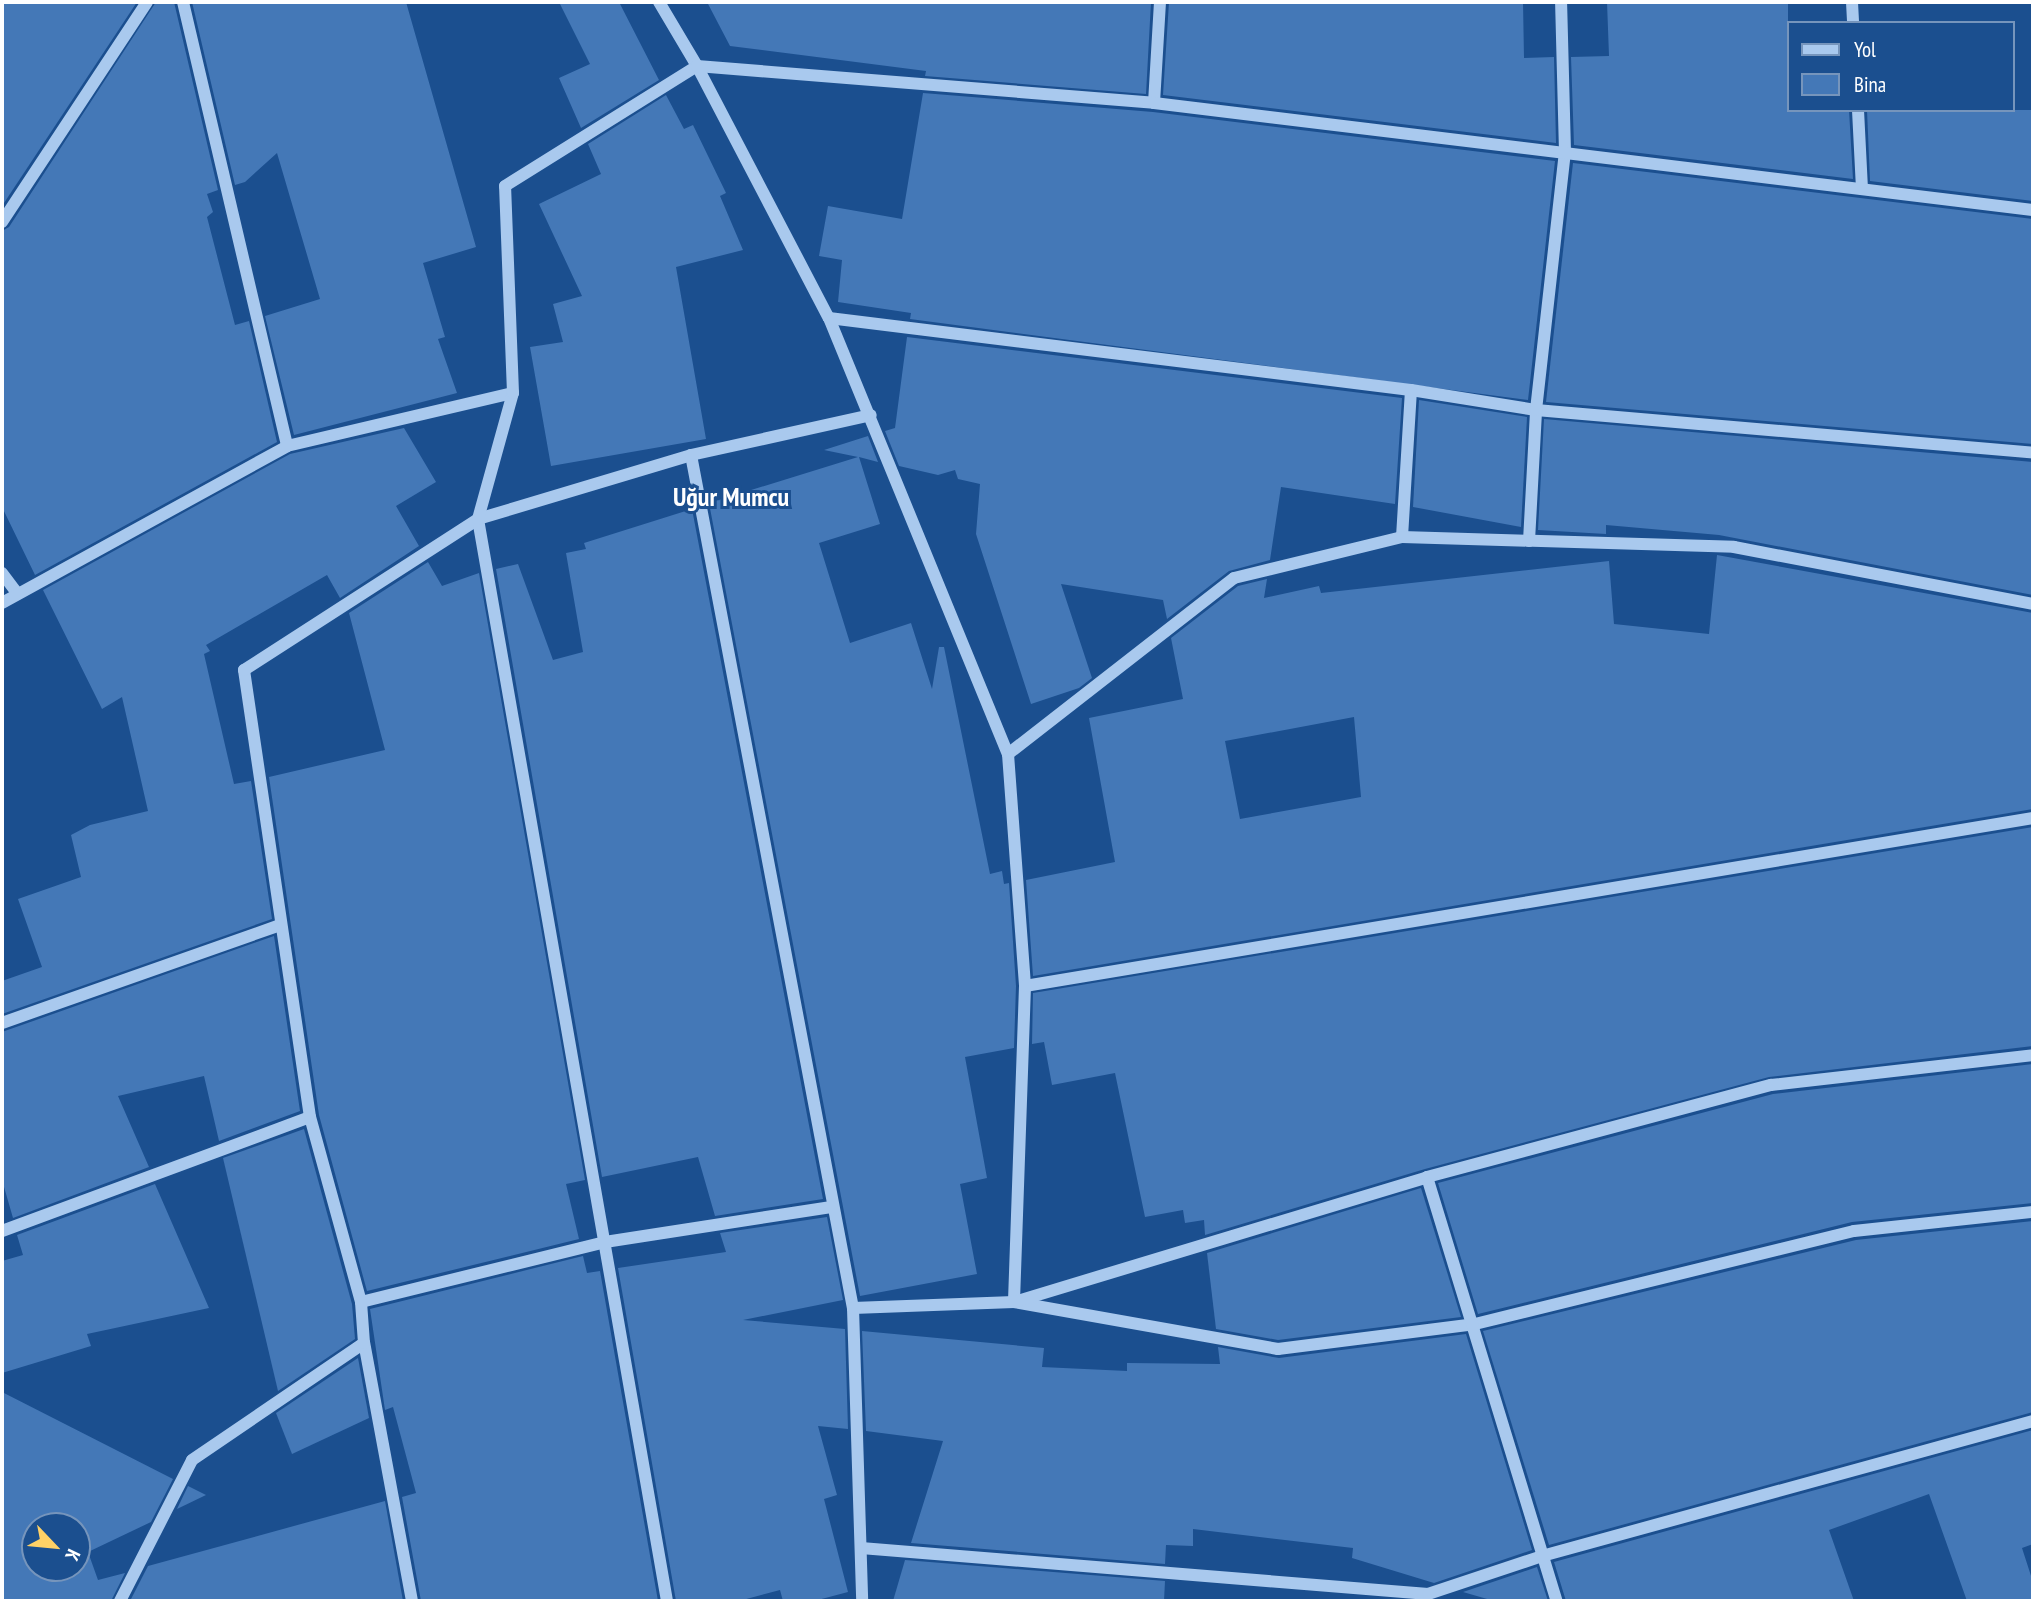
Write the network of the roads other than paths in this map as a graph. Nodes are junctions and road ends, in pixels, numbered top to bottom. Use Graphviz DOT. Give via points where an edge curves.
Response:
graph roads {
  1 [pos="147,2"];
  2 [pos="183,2"];
  3 [pos="659,2"];
  4 [pos="1160,2"];
  5 [pos="1561,2"];
  6 [pos="1852,2"];
  7 [pos="1853,21"];
  8 [pos="697,66"];
  9 [pos="1154,103"];
  10 [pos="1858,112"];
  11 [pos="1564,152"];
  12 [pos="1862,189"];
  13 [pos="2033,209"];
  14 [pos="2,222"];
  15 [pos="829,318"];
  16 [pos="1411,390"];
  17 [pos="513,393"];
  18 [pos="1536,410"];
  19 [pos="871,415"];
  20 [pos="287,446"];
  21 [pos="2033,453"];
  22 [pos="691,455"];
  23 [pos="478,519"];
  24 [pos="1402,537"];
  25 [pos="1529,541"];
  26 [pos="2,573"];
  27 [pos="18,594"];
  28 [pos="2,603"];
  29 [pos="2033,604"];
  30 [pos="1008,754"];
  31 [pos="2033,818"];
  32 [pos="280,925"];
  33 [pos="1025,986"];
  34 [pos="2,1023"];
  35 [pos="2033,1055"];
  36 [pos="310,1117"];
  37 [pos="1427,1177"];
  38 [pos="831,1207"];
  39 [pos="2033,1212"];
  40 [pos="2,1231"];
  41 [pos="605,1242"];
  42 [pos="361,1302"];
  43 [pos="1014,1302"];
  44 [pos="853,1308"];
  45 [pos="1475,1324"];
  46 [pos="364,1343"];
  47 [pos="2033,1421"];
  48 [pos="861,1548"];
  49 [pos="1542,1556"];
  50 [pos="120,1601"];
  51 [pos="412,1601"];
  52 [pos="667,1601"];
  53 [pos="862,1601"];
  54 [pos="1557,1601"];
  1 -- 14 [label="street"];
  2 -- 20 [label="street"];
  3 -- 8 [label="street"];
  4 -- 9 [label="street"];
  5 -- 11 [label="street"];
  6 -- 7 [label="street"];
  8 -- 9 [label="street"];
  8 -- 15 [label="street"];
  8 -- 17 [label="street" via="505,187"];
  9 -- 11 [label="street"];
  10 -- 12 [label="street"];
  11 -- 12 [label="street"];
  11 -- 18 [label="street"];
  12 -- 13 [label="street"];
  15 -- 16 [label="street"];
  15 -- 19 [label="street"];
  16 -- 18 [label="street"];
  16 -- 24 [label="street"];
  17 -- 20 [label="street"];
  17 -- 23 [label="street"];
  18 -- 21 [label="street"];
  18 -- 25 [label="street"];
  19 -- 22 [label="street"];
  19 -- 30 [label="street"];
  20 -- 27 [label="street"];
  22 -- 23 [label="street"];
  22 -- 38 [label="street"];
  23 -- 32 [label="street" via="244,670"];
  23 -- 41 [label="street"];
  24 -- 25 [label="street"];
  24 -- 30 [label="street" via="1234,578"];
  25 -- 29 [label="street" via="1734,547"];
  26 -- 27 [label="street"];
  27 -- 28 [label="street"];
  30 -- 33 [label="street"];
  31 -- 33 [label="street"];
  32 -- 34 [label="street"];
  32 -- 36 [label="street"];
  33 -- 43 [label="street"];
  35 -- 37 [label="street" via="1771,1084"];
  36 -- 40 [label="street"];
  36 -- 42 [label="street"];
  37 -- 43 [label="street"];
  37 -- 45 [label="street"];
  38 -- 41 [label="street"];
  38 -- 44 [label="street"];
  39 -- 45 [label="street" via="1854,1231"];
  41 -- 42 [label="street"];
  41 -- 52 [label="street"];
  42 -- 46 [label="street"];
  43 -- 44 [label="street"];
  43 -- 45 [label="street" via="1278,1349"];
  44 -- 48 [label="street"];
  45 -- 49 [label="street"];
  46 -- 50 [label="street" via="192,1460"];
  46 -- 51 [label="street"];
  47 -- 49 [label="street"];
  48 -- 49 [label="street" via="1428,1594"];
  48 -- 53 [label="street"];
  49 -- 54 [label="street"];
}
